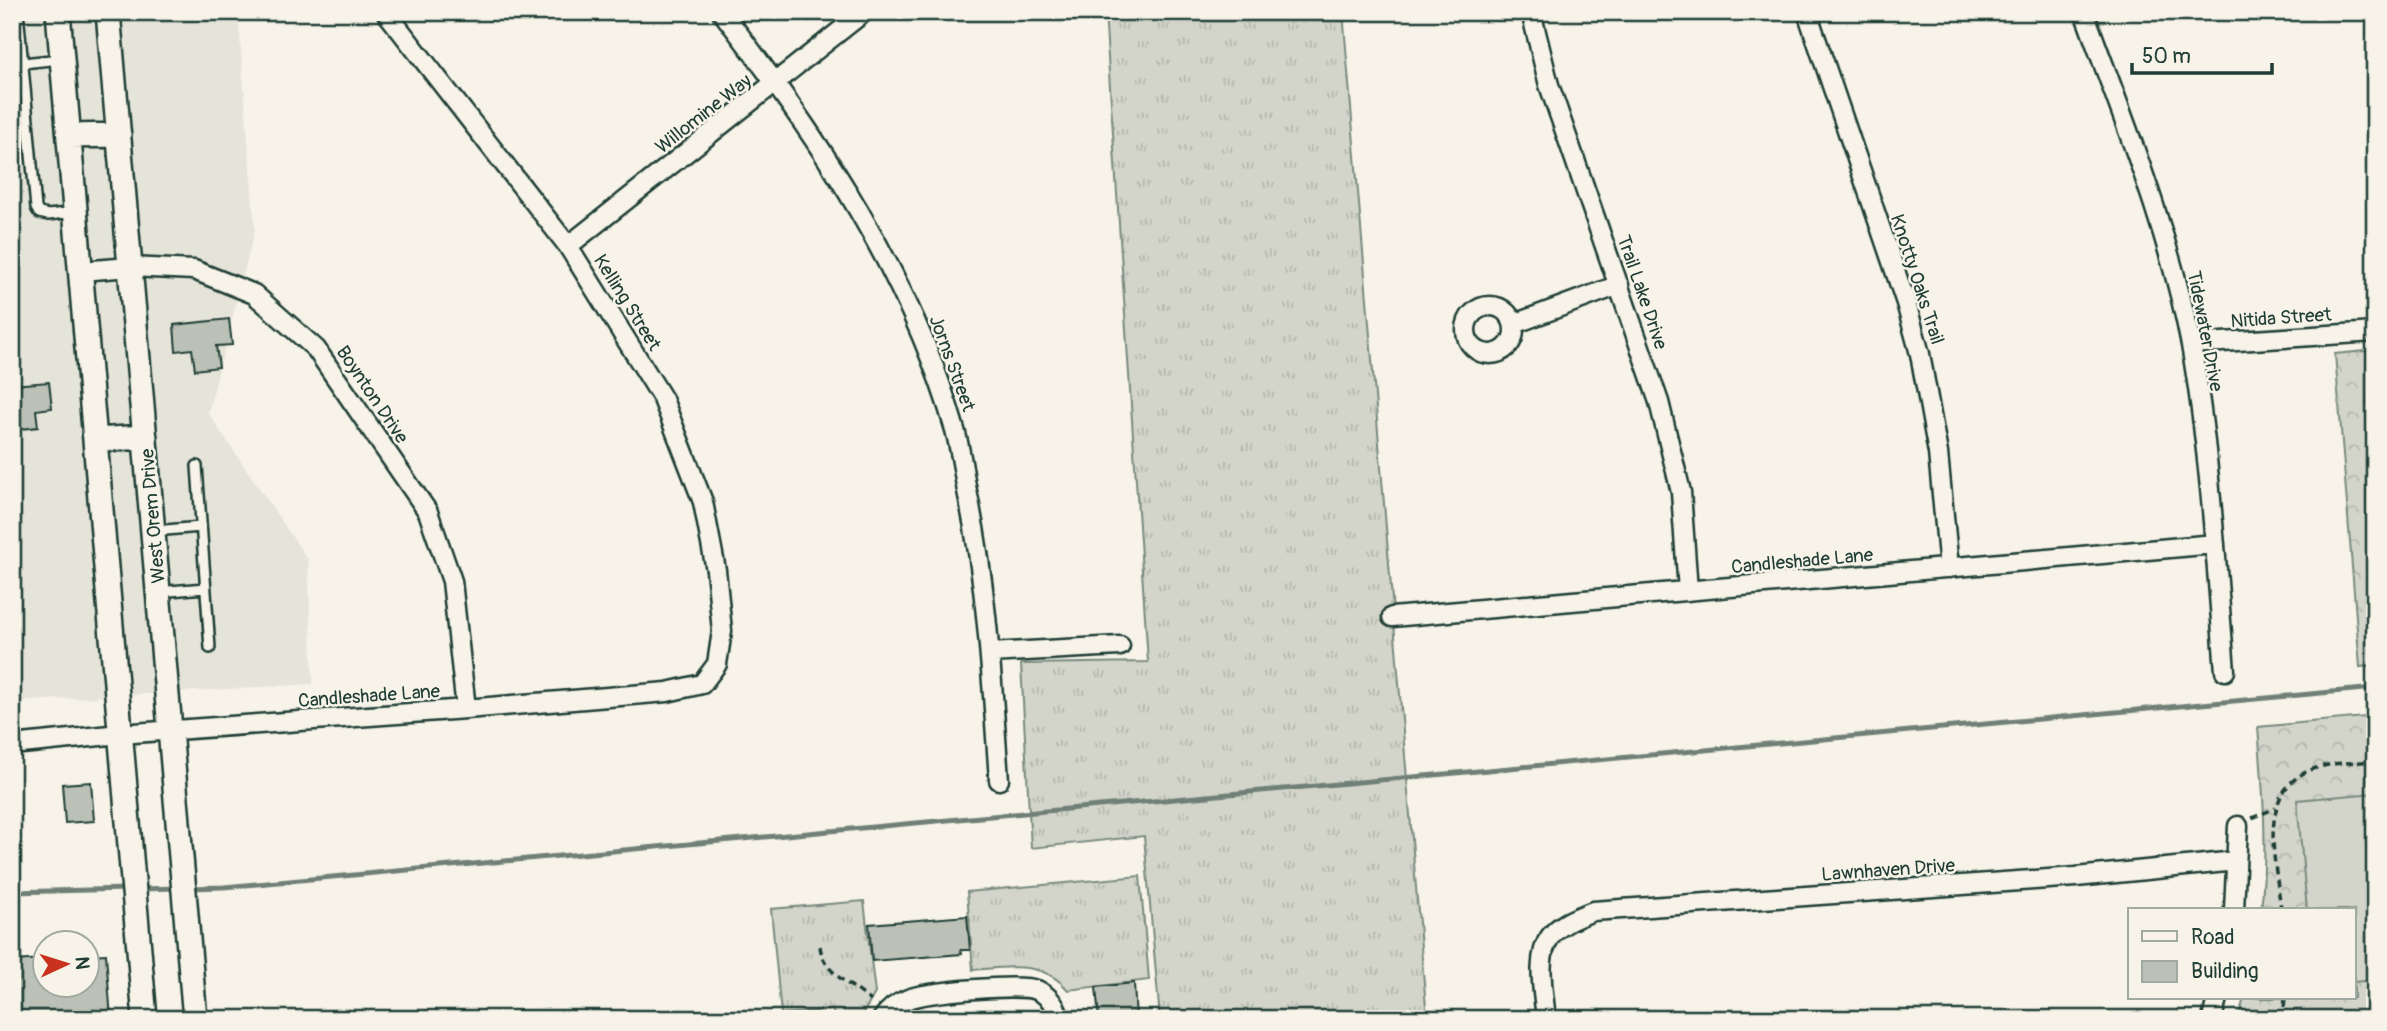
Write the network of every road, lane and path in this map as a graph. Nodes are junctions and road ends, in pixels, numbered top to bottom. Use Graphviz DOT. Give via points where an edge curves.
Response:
graph roads {
  1 [pos="18,12"];
  2 [pos="58,12"];
  3 [pos="108,12"];
  4 [pos="386,12"];
  5 [pos="722,12"];
  6 [pos="864,12"];
  7 [pos="1531,12"];
  8 [pos="1807,12"];
  9 [pos="2084,12"];
  10 [pos="62,59"];
  11 [pos="23,63"];
  12 [pos="776,83"];
  13 [pos="119,135"];
  14 [pos="69,136"];
  15 [pos="76,212"];
  16 [pos="568,246"];
  17 [pos="130,267"];
  18 [pos="81,271"];
  19 [pos="1619,285"];
  20 [pos="1514,324"];
  21 [pos="2374,339"];
  22 [pos="2191,344"];
  23 [pos="2375,359"];
  24 [pos="145,437"];
  25 [pos="95,440"];
  26 [pos="197,466"];
  27 [pos="201,527"];
  28 [pos="153,531"];
  29 [pos="2215,544"];
  30 [pos="1950,568"];
  31 [pos="205,588"];
  32 [pos="1688,591"];
  33 [pos="158,592"];
  34 [pos="1392,617"];
  35 [pos="1120,646"];
  36 [pos="210,648"];
  37 [pos="990,653"];
  38 [pos="717,664"];
  39 [pos="2225,671"];
  40 [pos="466,709"];
  41 [pos="170,730"];
  42 [pos="121,734"];
  43 [pos="12,744"];
  44 [pos="2375,761"];
  45 [pos="999,780"];
  46 [pos="2276,808"];
  47 [pos="2238,826"];
  48 [pos="2236,861"];
  49 [pos="2234,908"];
  50 [pos="2281,908"];
  51 [pos="820,946"];
  52 [pos="2217,1000"];
  53 [pos="2285,1000"];
  54 [pos="871,1001"];
  55 [pos="1058,1014"];
  56 [pos="883,1018"];
  57 [pos="145,1019"];
  58 [pos="195,1019"];
  59 [pos="1546,1019"];
  60 [pos="2212,1019"];
  61 [pos="2283,1019"];
  1 -- 11 [label="lane"];
  2 -- 10 [label="main road"];
  3 -- 13 [label="main road, West Orem Drive"];
  4 -- 16 [label="street, Kelling Street"];
  5 -- 12 [label="street, Jorns Street"];
  6 -- 12 [label="street, Willomine Way"];
  7 -- 19 [label="street, Trail Lake Drive" via="1549,85"];
  8 -- 30 [label="street, Knotty Oaks Trail" via="1920,354 1938,453"];
  9 -- 22 [label="street, Tidewater Drive" via="2151,194"];
  10 -- 11 [label="lane"];
  10 -- 14 [label="main road"];
  11 -- 15 [label="lane" via="36,208 48,215"];
  12 -- 16 [label="street, Willomine Way"];
  12 -- 37 [label="street, Jorns Street" via="867,222 911,309 955,430 976,531"];
  13 -- 14 [label="main road"];
  13 -- 17 [label="main road, West Orem Drive"];
  14 -- 15 [label="main road"];
  15 -- 18 [label="main road"];
  16 -- 38 [label="street, Kelling Street" via="663,398 703,502 722,631"];
  17 -- 18 [label="street, Boynton Drive"];
  17 -- 24 [label="main road, West Orem Drive"];
  17 -- 40 [label="street, Boynton Drive" via="194,270 254,294 316,349 428,512 452,581"];
  18 -- 25 [label="main road"];
  19 -- 20 [label="street"];
  19 -- 32 [label="street, Trail Lake Drive" via="1659,402 1681,492"];
  21 -- 22 [label="street, Nitida Street"];
  21 -- 23 [label="path"];
  22 -- 29 [label="street, Tidewater Drive"];
  24 -- 25 [label="main road"];
  24 -- 28 [label="main road, West Orem Drive"];
  25 -- 42 [label="main road"];
  26 -- 27 [label="lane"];
  27 -- 28 [label="lane"];
  27 -- 31 [label="lane"];
  28 -- 33 [label="main road, West Orem Drive"];
  29 -- 30 [label="street, Candleshade Lane"];
  29 -- 39 [label="street, Tidewater Drive"];
  30 -- 32 [label="street, Candleshade Lane"];
  31 -- 33 [label="lane"];
  31 -- 36 [label="lane"];
  32 -- 34 [label="street, Candleshade Lane"];
  33 -- 41 [label="main road, West Orem Drive"];
  35 -- 37 [label="street"];
  37 -- 45 [label="street, Jorns Street"];
  38 -- 40 [label="street, Candleshade Lane" via="702,684 667,692"];
  40 -- 41 [label="street, Candleshade Lane"];
  41 -- 42 [label="street, Candleshade Lane"];
  41 -- 58 [label="main road, West Orem Drive"];
  42 -- 43 [label="street, Candleshade Lane"];
  42 -- 57 [label="main road"];
  44 -- 46 [label="path" via="2318,767 2298,775 2285,787"];
  46 -- 47 [label="path"];
  46 -- 50 [label="path" via="2272,829"];
  47 -- 48 [label="street"];
  48 -- 49 [label="street"];
  48 -- 59 [label="street, Lawnhaven Drive" via="2076,877 1593,911 1568,922 1550,937 1541,963"];
  51 -- 54 [label="path" via="823,960 834,974"];
  52 -- 60 [label="street"];
  53 -- 61 [label="path"];
  55 -- 56 [label="street" via="1046,996 1019,987 916,997 898,1004"];
}
